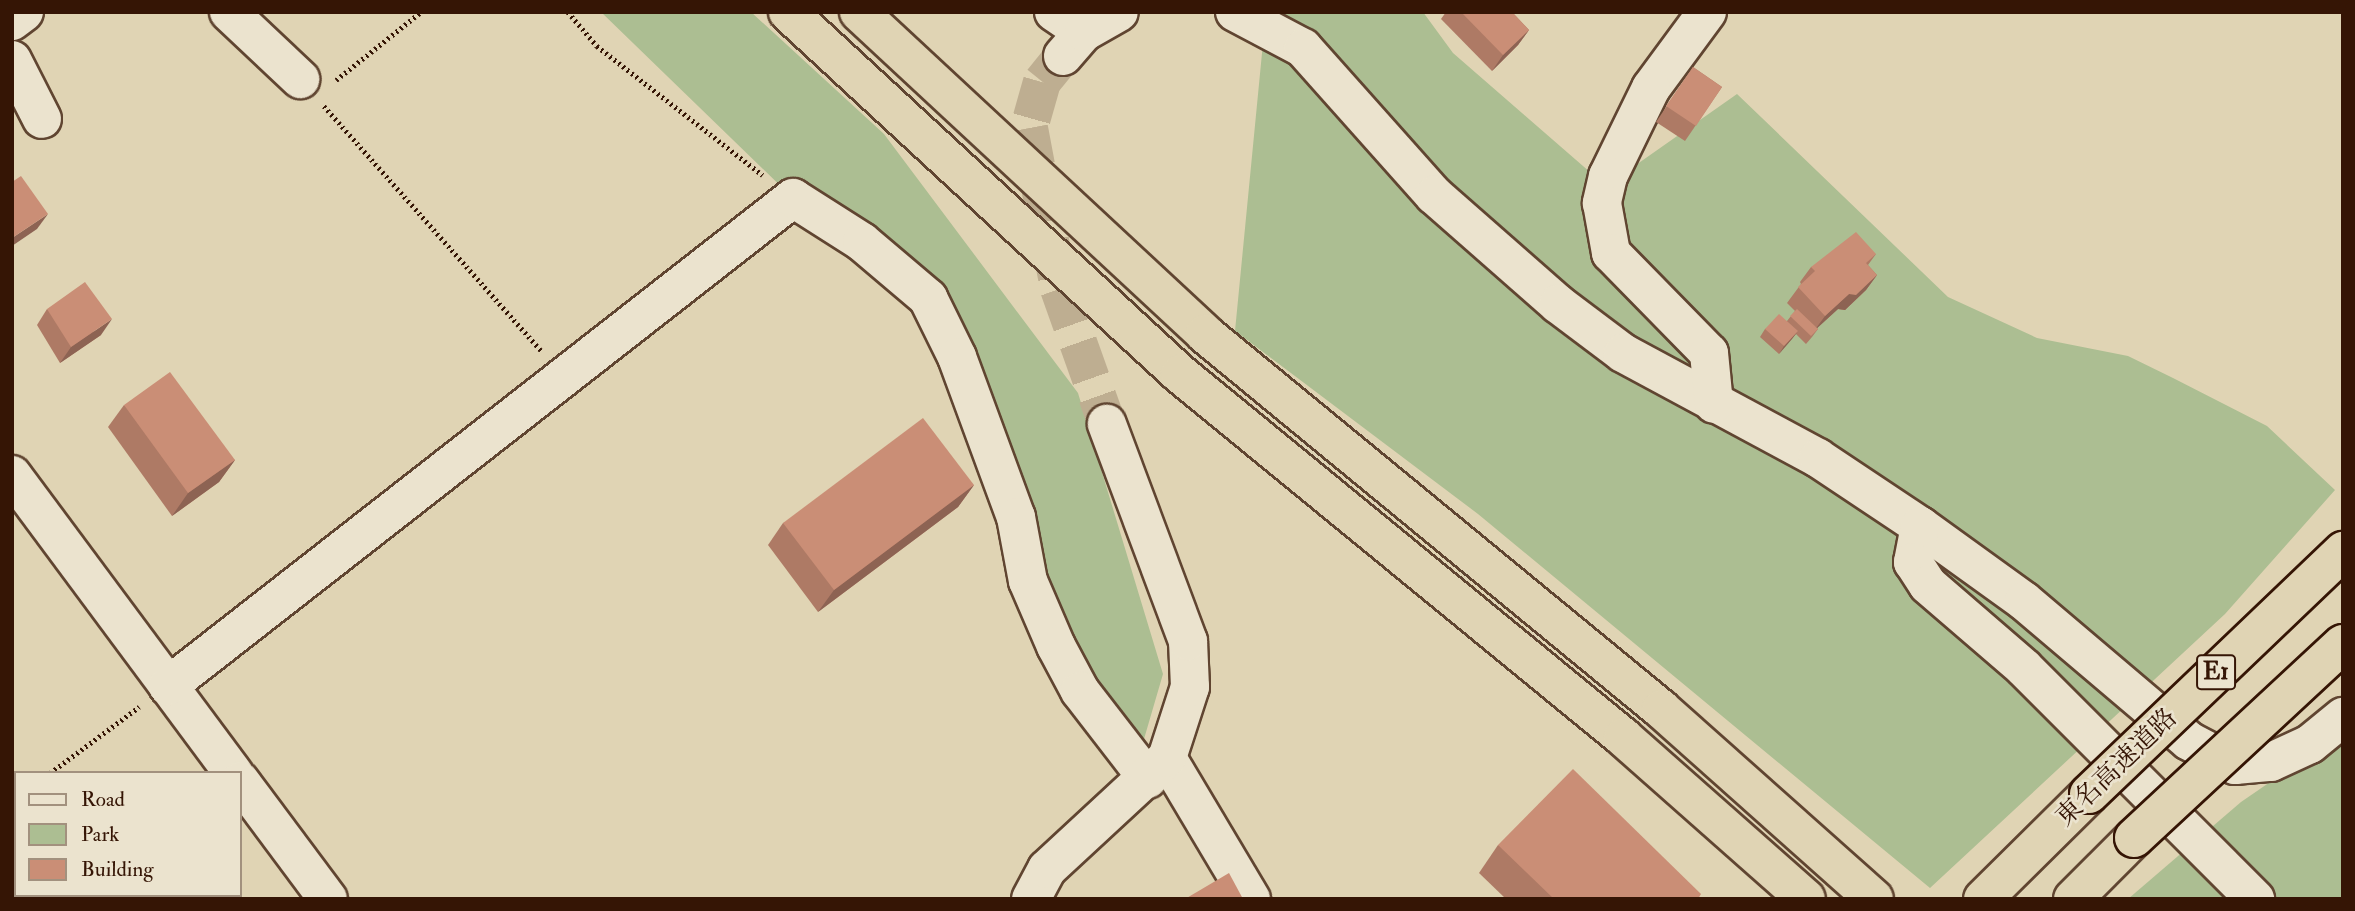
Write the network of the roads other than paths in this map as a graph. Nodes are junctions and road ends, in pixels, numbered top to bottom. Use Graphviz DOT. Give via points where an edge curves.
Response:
graph roads {
  1 [pos="24,12"];
  2 [pos="229,12"];
  3 [pos="788,12"];
  4 [pos="859,12"];
  5 [pos="1119,12"];
  6 [pos="1234,12"];
  7 [pos="1695,16"];
  8 [pos="12,21"];
  9 [pos="1067,34"];
  10 [pos="12,60"];
  11 [pos="300,79"];
  12 [pos="42,119"];
  13 [pos="1714,404"];
  14 [pos="1107,424"];
  15 [pos="12,475"];
  16 [pos="1920,526"];
  17 [pos="2343,551"];
  18 [pos="2343,644"];
  19 [pos="169,686"];
  20 [pos="2343,717"];
  21 [pos="1158,768"];
  22 [pos="232,771"];
  23 [pos="242,784"];
  24 [pos="1865,891"];
  25 [pos="328,899"];
  26 [pos="1031,899"];
  27 [pos="1251,899"];
  28 [pos="1807,899"];
  29 [pos="1983,899"];
  30 [pos="2073,899"];
  31 [pos="2255,899"];
  1 -- 8 [label="street"];
  2 -- 11 [label="street"];
  3 -- 28 [label="highway" via="1180,374 1623,737"];
  4 -- 24 [label="highway" via="1205,334 1661,709"];
  5 -- 9 [label="street"];
  6 -- 13 [label="street" via="1303,48 1434,195 1558,304 1623,353"];
  7 -- 13 [label="street" via="1651,88 1608,176 1603,230 1631,276 1709,353"];
  10 -- 12 [label="street"];
  13 -- 16 [label="street" via="1818,458"];
  14 -- 21 [label="street" via="1188,641 1190,687"];
  15 -- 19 [label="street"];
  16 -- 20 [label="street" via="2024,601 2189,741 2235,765 2271,762 2310,744"];
  16 -- 31 [label="street" via="1913,562 1928,585 2024,668"];
  17 -- 29 [label="highway, 東名高速道路 / E1, bridge"];
  18 -- 30 [label="highway, E1, bridge"];
  19 -- 21 [label="street" via="793,198 862,242 928,298 962,370 1016,517 1028,581 1056,646 1080,691"];
  19 -- 22 [label="street"];
  21 -- 26 [label="street" via="1047,869"];
  21 -- 27 [label="street"];
  23 -- 25 [label="street"];
}
